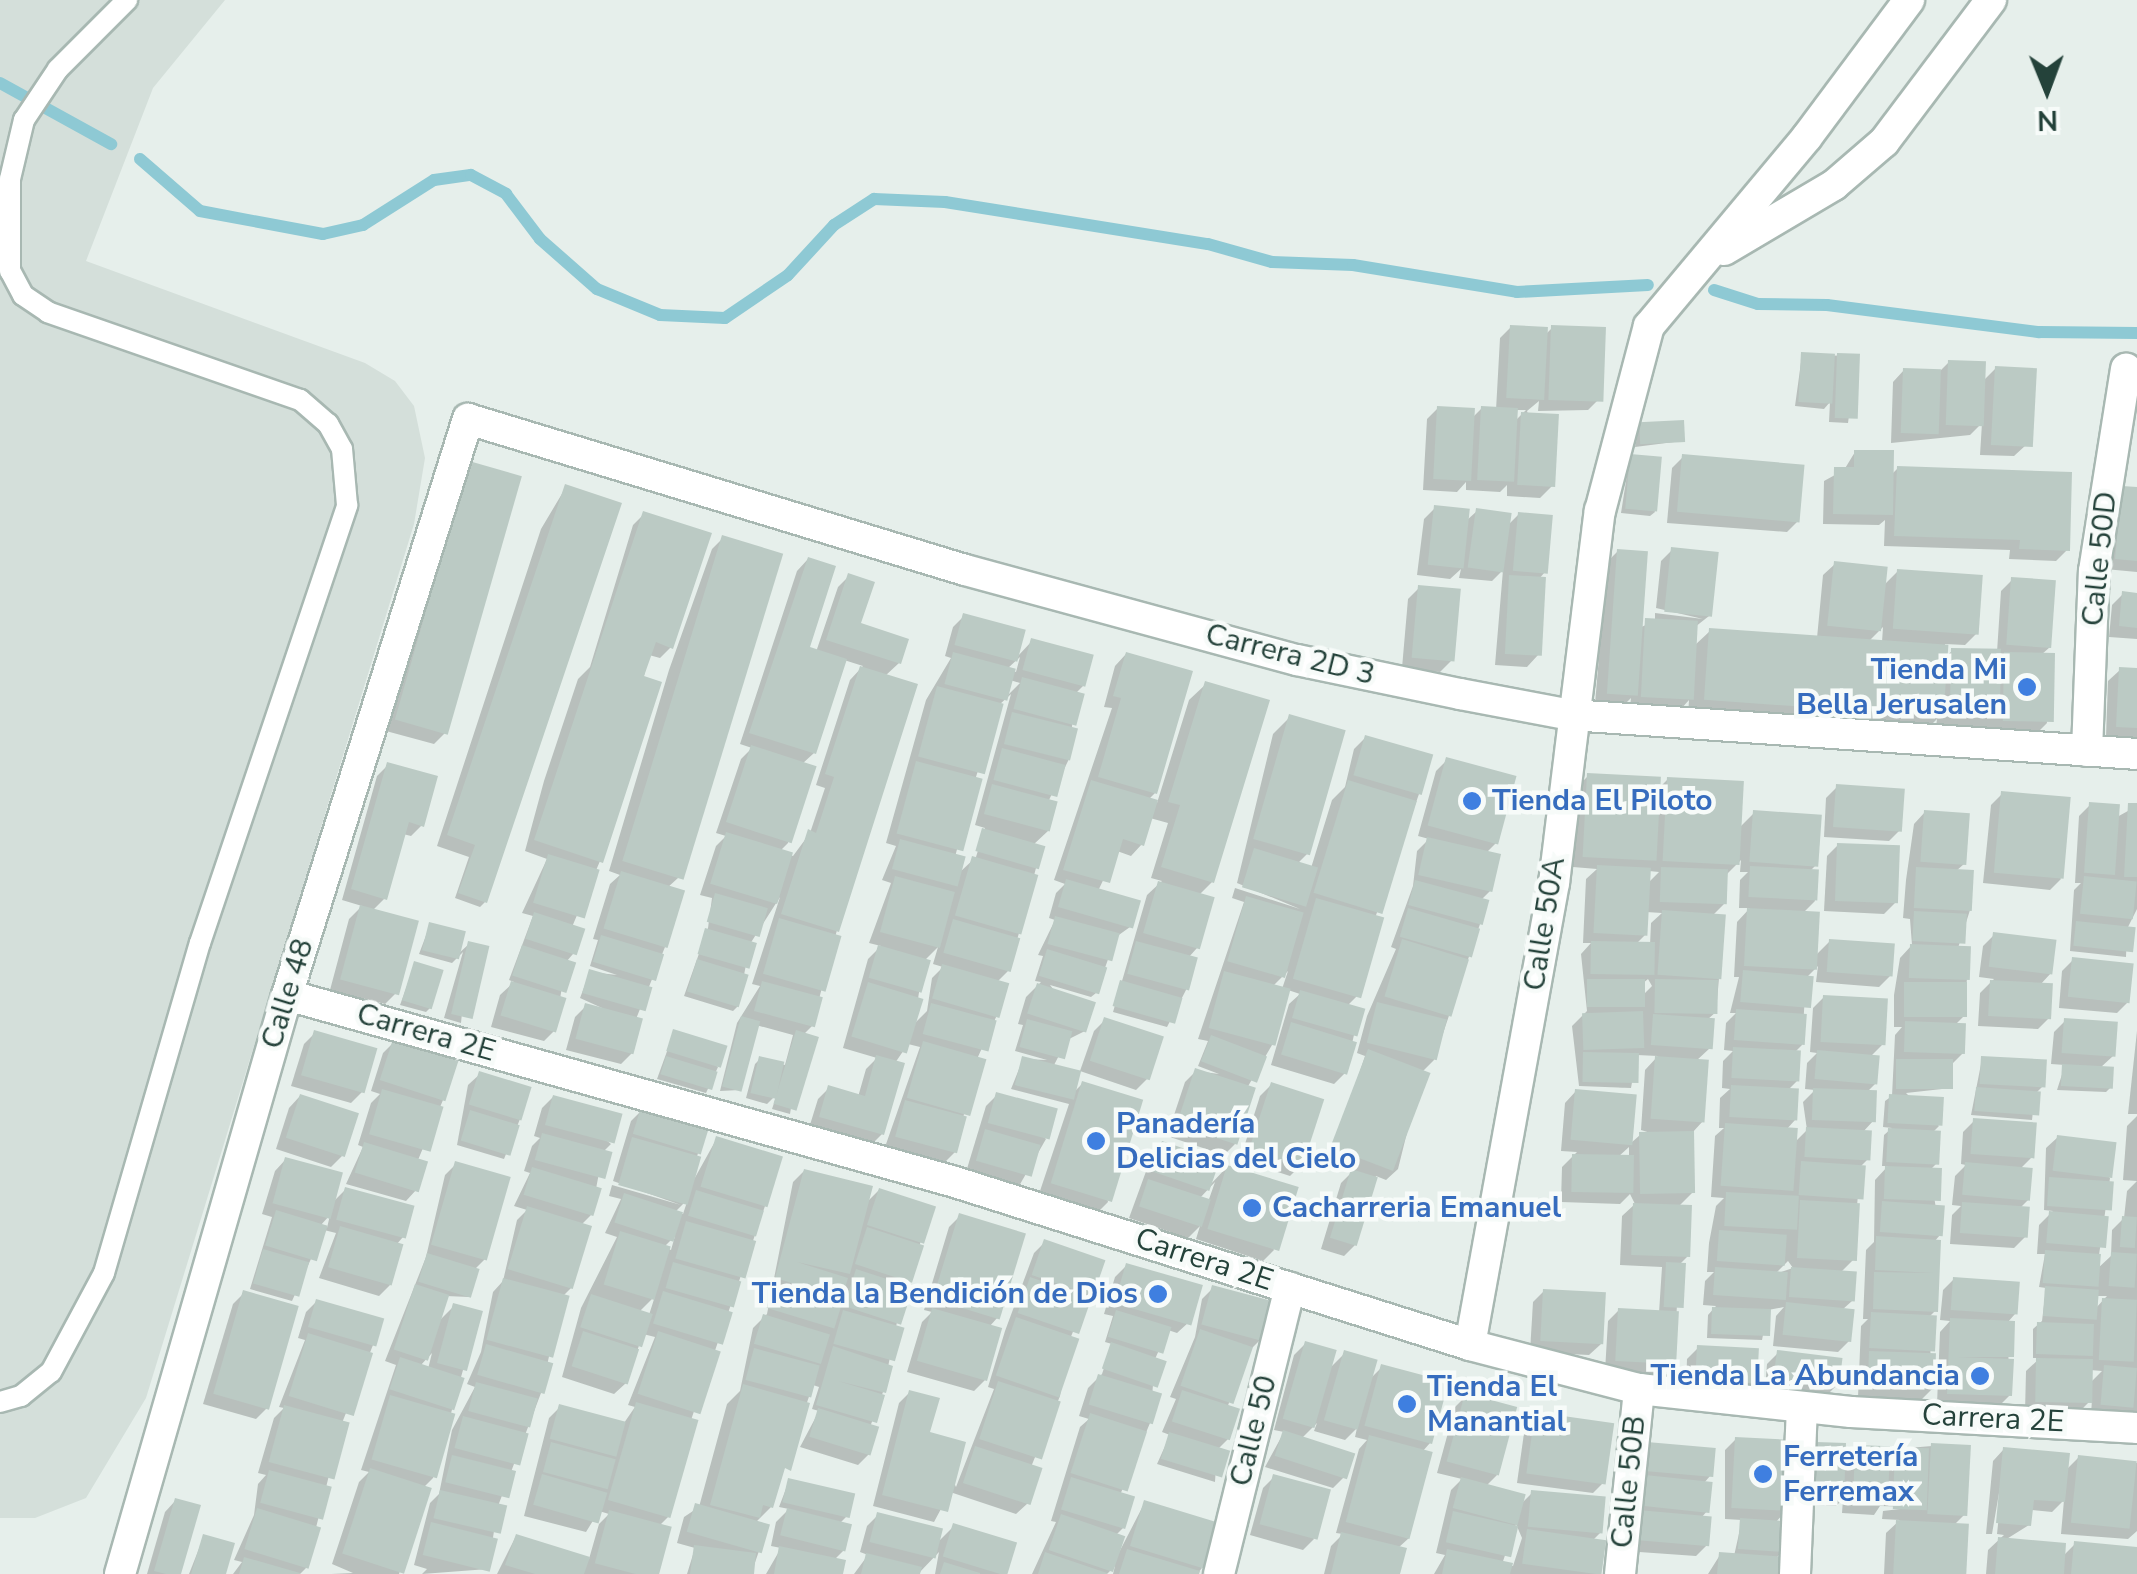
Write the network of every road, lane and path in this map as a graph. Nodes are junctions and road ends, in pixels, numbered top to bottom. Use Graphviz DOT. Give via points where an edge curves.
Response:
graph roads {
  1 [pos="127,0"];
  2 [pos="1908,0"];
  3 [pos="1991,0"];
  4 [pos="1708,258"];
  5 [pos="2126,369"];
  6 [pos="468,419"];
  7 [pos="1571,715"];
  8 [pos="2087,751"];
  9 [pos="2137,754"];
  10 [pos="287,994"];
  11 [pos="1290,1288"];
  12 [pos="1470,1345"];
  13 [pos="1638,1389"];
  14 [pos="0,1402"];
  15 [pos="1802,1408"];
  16 [pos="2137,1428"];
  17 [pos="120,1574"];
  18 [pos="1219,1574"];
  19 [pos="1620,1574"];
  20 [pos="1796,1574"];
  1 -- 14 [label="lane" via="41,89 24,120 6,242 23,296 48,312 300,400 328,424 342,448 347,490 200,944 104,1273 51,1372"];
  2 -- 4 [label="street"];
  3 -- 4 [label="street" via="1884,142 1834,186"];
  4 -- 7 [label="street, Calle 50A" via="1649,326 1600,511"];
  5 -- 8 [label="street, Calle 50D" via="2094,571"];
  6 -- 7 [label="street, Carrera 2D 3" via="808,525 1297,660"];
  6 -- 10 [label="street, Calle 48"];
  7 -- 8 [label="street, Carrera 2D 3"];
  7 -- 12 [label="street, Calle 50A" via="1554,882"];
  8 -- 9 [label="street, Carrera 2D 3"];
  10 -- 11 [label="street, Carrera 2E" via="955,1182"];
  10 -- 17 [label="street, Calle 48"];
  11 -- 12 [label="street, Carrera 2E"];
  11 -- 18 [label="street, Calle 50"];
  12 -- 13 [label="street, Carrera 2E"];
  13 -- 15 [label="street, Carrera 2E"];
  13 -- 19 [label="street, Calle 50B"];
  15 -- 16 [label="street, Carrera 2E"];
  15 -- 20 [label="street"];
}
